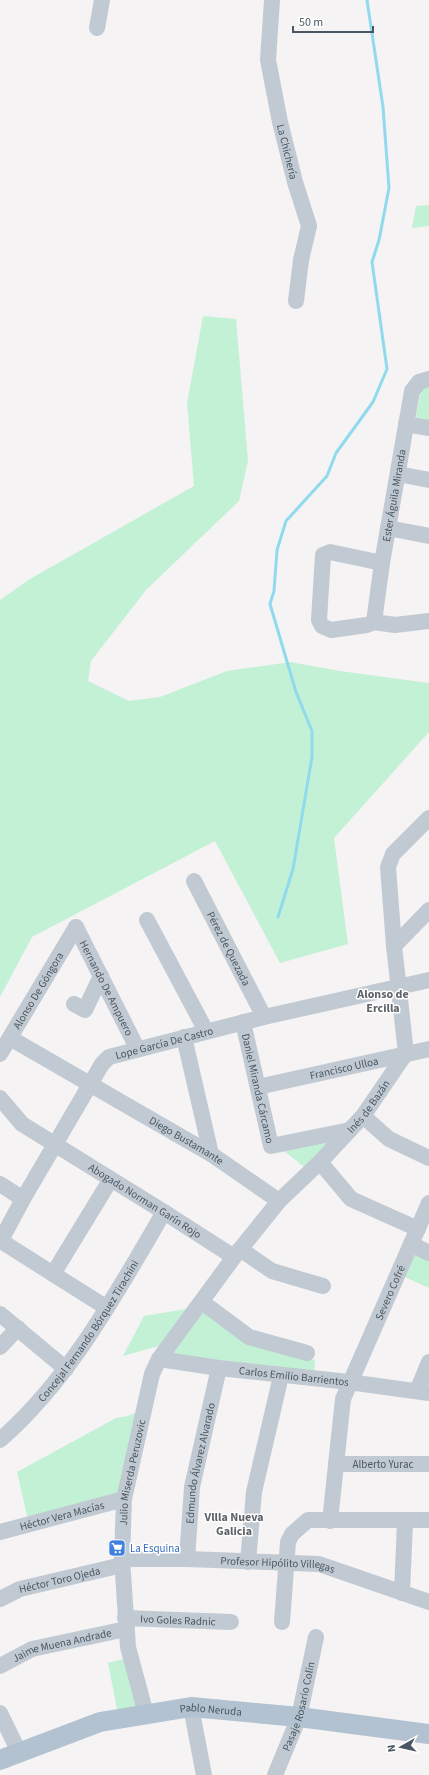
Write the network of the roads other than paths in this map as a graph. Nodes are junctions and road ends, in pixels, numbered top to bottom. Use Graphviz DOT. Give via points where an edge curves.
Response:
graph roads {
  1 [pos="102,0"];
  2 [pos="272,0"];
  3 [pos="97,28"];
  4 [pos="296,302"];
  5 [pos="429,379"];
  6 [pos="406,424"];
  7 [pos="429,428"];
  8 [pos="398,474"];
  9 [pos="429,480"];
  10 [pos="388,528"];
  11 [pos="429,536"];
  12 [pos="382,563"];
  13 [pos="429,621"];
  14 [pos="374,622"];
  15 [pos="429,818"];
  16 [pos="194,881"];
  17 [pos="429,910"];
  18 [pos="147,920"];
  19 [pos="76,927"];
  20 [pos="394,946"];
  21 [pos="101,976"];
  22 [pos="429,980"];
  23 [pos="399,987"];
  24 [pos="74,1004"];
  25 [pos="264,1017"];
  26 [pos="242,1022"];
  27 [pos="206,1031"];
  28 [pos="184,1037"];
  29 [pos="10,1038"];
  30 [pos="137,1048"];
  31 [pos="429,1049"];
  32 [pos="406,1053"];
  33 [pos="0,1054"];
  34 [pos="91,1085"];
  35 [pos="258,1086"];
  36 [pos="0,1098"];
  37 [pos="363,1116"];
  38 [pos="350,1130"];
  39 [pos="56,1145"];
  40 [pos="211,1154"];
  41 [pos="429,1158"];
  42 [pos="320,1162"];
  43 [pos="111,1179"];
  44 [pos="0,1184"];
  45 [pos="23,1199"];
  46 [pos="279,1201"];
  47 [pos="429,1203"];
  48 [pos="164,1212"];
  49 [pos="418,1229"];
  50 [pos="0,1241"];
  51 [pos="411,1244"];
  52 [pos="237,1253"];
  53 [pos="429,1253"];
  54 [pos="53,1274"];
  55 [pos="323,1286"];
  56 [pos="202,1302"];
  57 [pos="107,1308"];
  58 [pos="0,1314"];
  59 [pos="18,1328"];
  60 [pos="0,1347"];
  61 [pos="307,1353"];
  62 [pos="163,1355"];
  63 [pos="429,1362"];
  64 [pos="219,1368"];
  65 [pos="66,1369"];
  66 [pos="281,1376"];
  67 [pos="349,1382"];
  68 [pos="423,1392"];
  69 [pos="0,1440"];
  70 [pos="336,1464"];
  71 [pos="429,1464"];
  72 [pos="124,1499"];
  73 [pos="429,1520"];
  74 [pos="330,1521"];
  75 [pos="405,1521"];
  76 [pos="0,1532"];
  77 [pos="187,1559"];
  78 [pos="122,1562"];
  79 [pos="248,1562"];
  80 [pos="285,1562"];
  81 [pos="402,1593"];
  82 [pos="0,1599"];
  83 [pos="429,1602"];
  84 [pos="231,1622"];
  85 [pos="282,1622"];
  86 [pos="126,1623"];
  87 [pos="316,1637"];
  88 [pos="0,1666"];
  89 [pos="191,1707"];
  90 [pos="0,1713"];
  91 [pos="146,1714"];
  92 [pos="299,1717"];
  93 [pos="429,1734"];
  94 [pos="20,1754"];
  95 [pos="0,1760"];
  96 [pos="204,1775"];
  97 [pos="276,1775"];
  1 -- 3 [label="street"];
  2 -- 4 [label="street, La Chichería" via="268,60 295,182 309,226"];
  5 -- 6 [label="street, Ester Águila Miranda" via="419,382 412,391"];
  6 -- 7 [label="street"];
  6 -- 8 [label="street, Ester Águila Miranda"];
  8 -- 9 [label="street"];
  8 -- 10 [label="street, Ester Águila Miranda"];
  10 -- 11 [label="street"];
  10 -- 12 [label="street, Ester Águila Miranda"];
  12 -- 14 [label="street, Ester Águila Miranda"];
  12 -- 14 [label="street" via="330,552 323,555 319,620 322,626 332,630"];
  13 -- 14 [label="street" via="395,626"];
  15 -- 20 [label="street" via="393,854 388,867"];
  16 -- 25 [label="street, Pérez de Quezada"];
  17 -- 20 [label="street"];
  18 -- 27 [label="street"];
  19 -- 21 [label="street, Hernando De Ampuero"];
  19 -- 29 [label="street, Alonso De Góngora"];
  20 -- 23 [label="street"];
  21 -- 24 [label="street" via="85,1010"];
  21 -- 30 [label="street, Hernando De Ampuero"];
  22 -- 23 [label="street, Lope García De Castro"];
  23 -- 25 [label="street, Lope García De Castro"];
  23 -- 32 [label="street"];
  25 -- 26 [label="street, Lope García De Castro"];
  26 -- 27 [label="street, Lope García De Castro"];
  26 -- 35 [label="street, Daniel Miranda Cárcamo"];
  27 -- 28 [label="street, Lope García De Castro"];
  28 -- 30 [label="street, Lope García De Castro"];
  28 -- 40 [label="street"];
  29 -- 33 [label="street, Alonso De Góngora"];
  29 -- 34 [label="street, Diego Bustamante"];
  30 -- 34 [label="street, Lope García De Castro" via="108,1057"];
  31 -- 32 [label="street, Francisco Ulloa"];
  32 -- 35 [label="street, Francisco Ulloa"];
  32 -- 37 [label="street, Inés de Bazán"];
  34 -- 39 [label="street, Lope García De Castro"];
  34 -- 40 [label="street, Diego Bustamante"];
  35 -- 38 [label="street, Daniel Miranda Cárcamo" via="271,1146"];
  36 -- 39 [label="street, Abogado Norman Garín Rojo" via="22,1124"];
  37 -- 38 [label="street, Inés de Bazán"];
  37 -- 41 [label="street" via="389,1139"];
  38 -- 42 [label="street, Inés de Bazán"];
  39 -- 43 [label="street, Abogado Norman Garín Rojo"];
  39 -- 45 [label="street, Lope García De Castro"];
  40 -- 46 [label="street, Diego Bustamante"];
  42 -- 46 [label="street, Inés de Bazán"];
  42 -- 49 [label="street" via="351,1199"];
  43 -- 48 [label="street, Abogado Norman Garín Rojo"];
  43 -- 54 [label="street"];
  44 -- 45 [label="street"];
  45 -- 50 [label="street, Lope García De Castro"];
  46 -- 52 [label="street, Inés de Bazán"];
  47 -- 49 [label="street, Severo Cofré"];
  48 -- 52 [label="street, Abogado Norman Garín Rojo"];
  48 -- 57 [label="street, Concejal Fernando Bórquez Tirachini"];
  49 -- 51 [label="street, Severo Cofré"];
  50 -- 54 [label="street"];
  51 -- 53 [label="street"];
  51 -- 67 [label="street, Severo Cofré"];
  52 -- 55 [label="street, Abogado Norman Garín Rojo" via="272,1271"];
  52 -- 56 [label="street, Inés de Bazán"];
  54 -- 57 [label="street"];
  56 -- 61 [label="street" via="249,1337"];
  56 -- 62 [label="street, Inés de Bazán"];
  57 -- 65 [label="street, Concejal Fernando Bórquez Tirachini"];
  58 -- 59 [label="street"];
  59 -- 60 [label="street"];
  59 -- 65 [label="street"];
  62 -- 64 [label="street, Carlos Emilio Barrientos"];
  62 -- 72 [label="street, Julio Miserda Peruzovic" via="152,1374"];
  63 -- 68 [label="street"];
  64 -- 66 [label="street, Carlos Emilio Barrientos"];
  64 -- 77 [label="street, Edmundo Álvarez Alvarado" via="192,1487"];
  65 -- 69 [label="street, Concejal Fernando Bórquez Tirachini"];
  66 -- 67 [label="street, Carlos Emilio Barrientos"];
  66 -- 79 [label="street" via="254,1492"];
  67 -- 68 [label="street, Carlos Emilio Barrientos"];
  67 -- 70 [label="street, Alberto Yurac" via="343,1399"];
  70 -- 71 [label="street, Alberto Yurac"];
  70 -- 74 [label="street, Alberto Yurac"];
  72 -- 76 [label="street, Héctor Vera Macías"];
  72 -- 78 [label="street, Julio Miserda Peruzovic"];
  73 -- 75 [label="street"];
  74 -- 75 [label="street"];
  74 -- 80 [label="street" via="308,1520 299,1527 288,1542"];
  75 -- 81 [label="street"];
  77 -- 78 [label="street, Profesor Hipólito Villegas"];
  77 -- 79 [label="street, Profesor Hipólito Villegas"];
  78 -- 82 [label="street, Héctor Toro Ojeda" via="20,1589"];
  78 -- 86 [label="street, Julio Miserda Peruzovic"];
  79 -- 80 [label="street, Profesor Hipólito Villegas"];
  80 -- 81 [label="street, Profesor Hipólito Villegas" via="319,1564"];
  80 -- 85 [label="street"];
  81 -- 83 [label="street, Profesor Hipólito Villegas"];
  84 -- 86 [label="street, Ivo Goles Radnic"];
  86 -- 88 [label="street, Jaime Muena Andrade" via="32,1648"];
  86 -- 91 [label="street, Julio Miserda Peruzovic" via="128,1647"];
  87 -- 92 [label="street, Pasaje Rosario Colin"];
  89 -- 91 [label="main road, Pablo Neruda"];
  89 -- 92 [label="main road, Pablo Neruda"];
  89 -- 96 [label="street"];
  90 -- 94 [label="street"];
  91 -- 94 [label="main road, Pablo Neruda" via="100,1722"];
  92 -- 93 [label="main road, Pablo Neruda"];
  92 -- 97 [label="street, Pasaje Rosario Colin"];
  94 -- 95 [label="main road, Pablo Neruda"];
}
